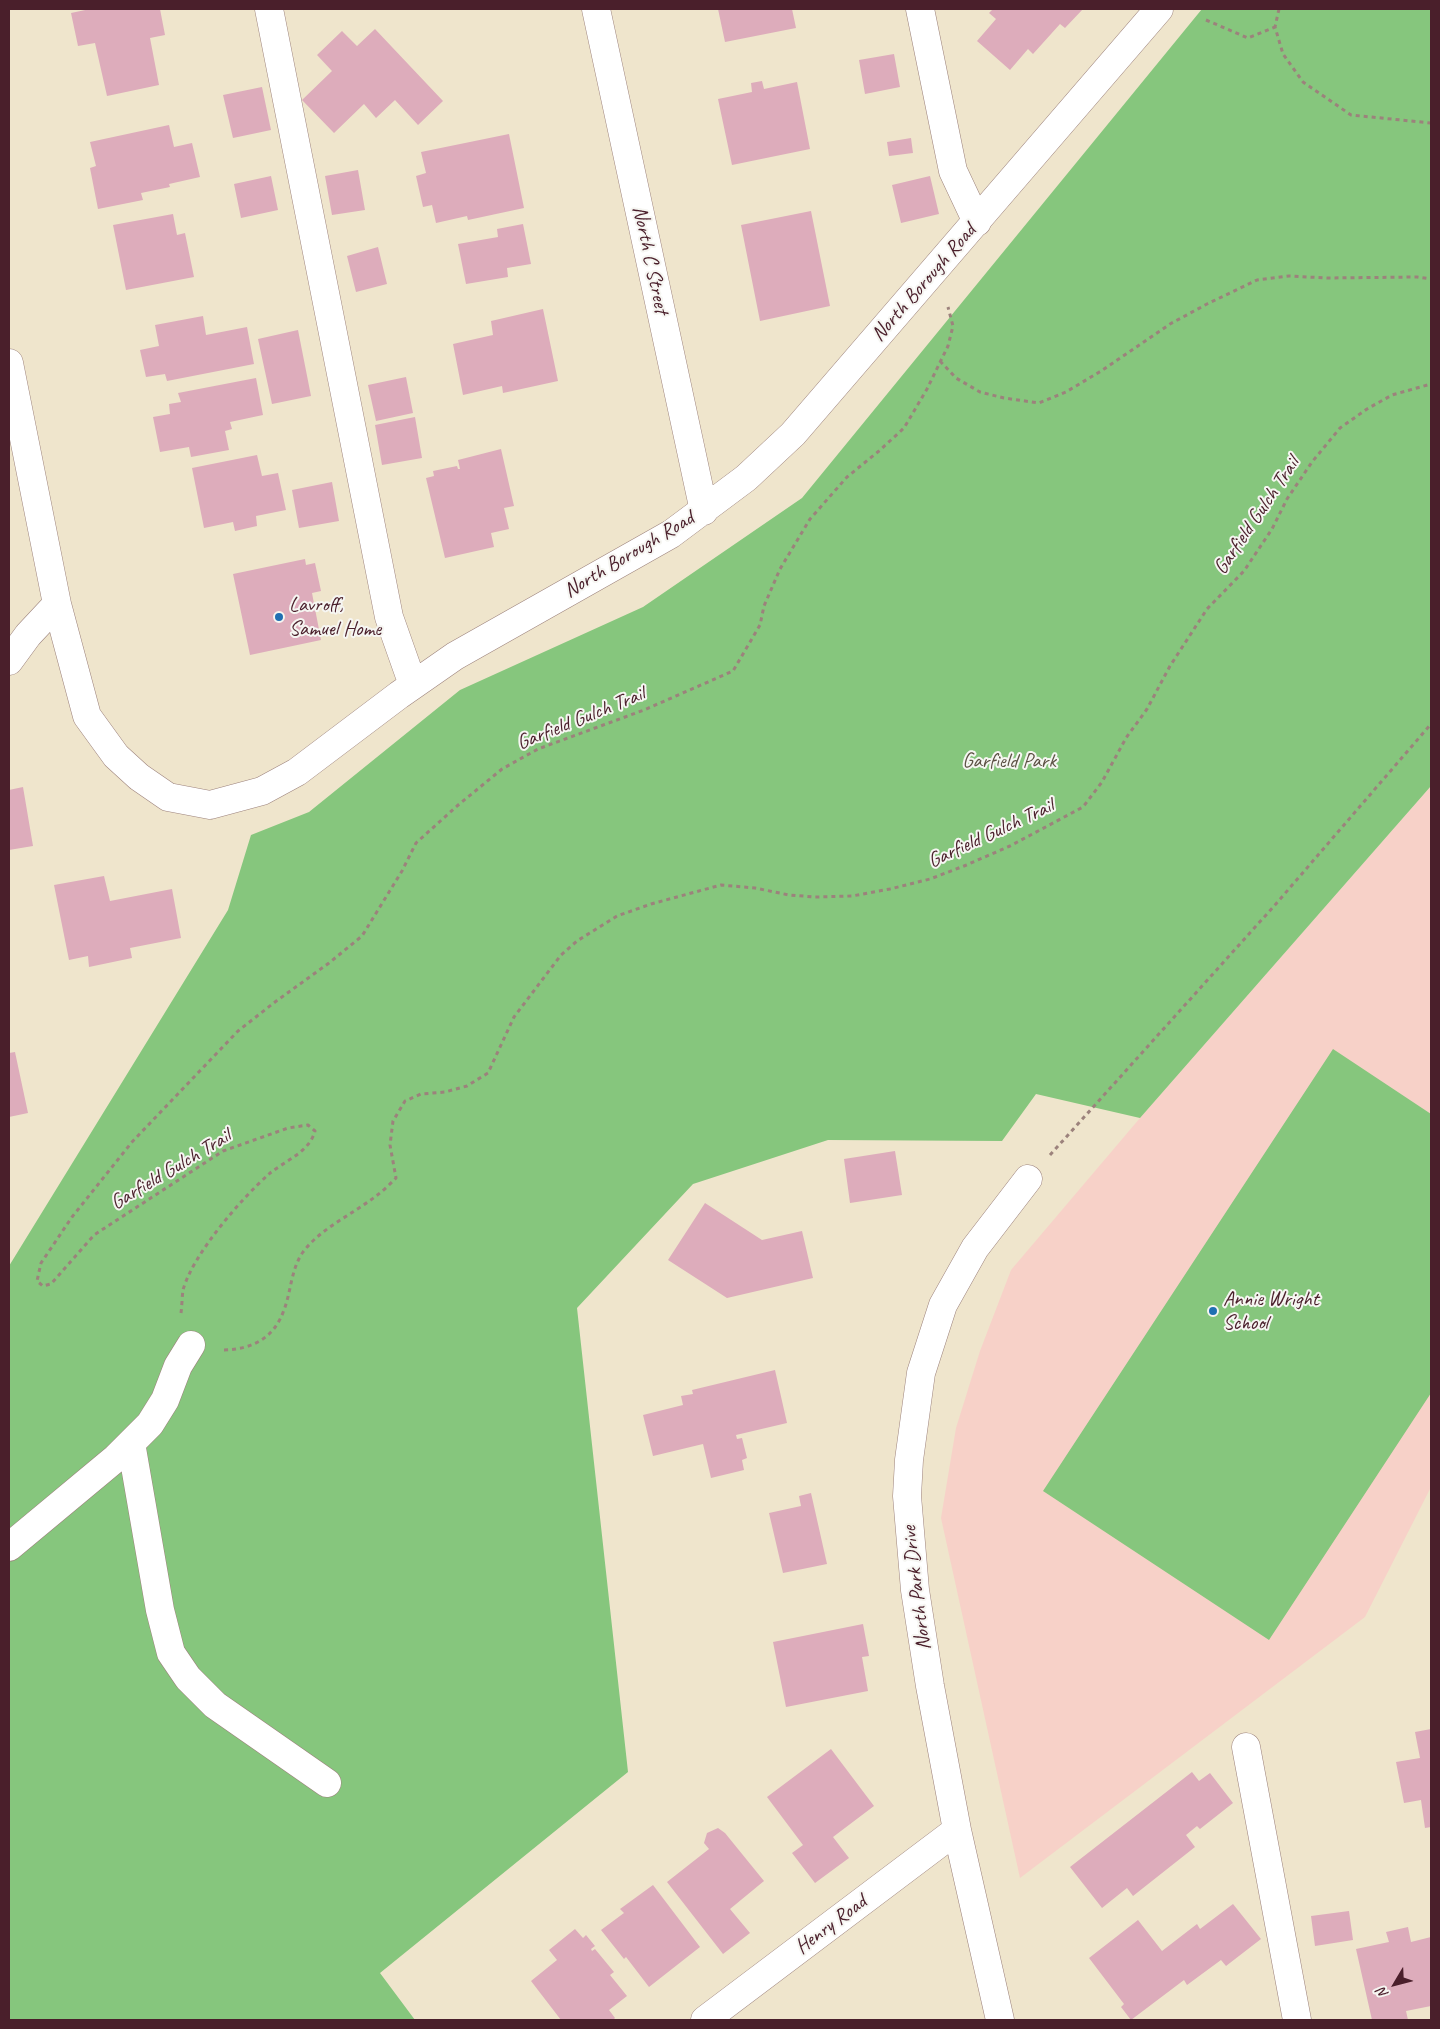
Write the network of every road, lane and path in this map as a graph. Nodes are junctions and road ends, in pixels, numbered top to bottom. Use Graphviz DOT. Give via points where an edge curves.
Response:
graph roads {
  1 [pos="269,9"];
  2 [pos="596,9"];
  3 [pos="920,9"];
  4 [pos="1159,9"];
  5 [pos="1279,9"];
  6 [pos="1206,20"];
  7 [pos="1274,27"];
  8 [pos="1431,123"];
  9 [pos="977,222"];
  10 [pos="928,278"];
  11 [pos="1431,279"];
  12 [pos="940,361"];
  13 [pos="9,363"];
  14 [pos="1431,384"];
  15 [pos="704,511"];
  16 [pos="57,604"];
  17 [pos="9,661"];
  18 [pos="413,685"];
  19 [pos="1431,724"];
  20 [pos="1028,1179"];
  21 [pos="191,1345"];
  22 [pos="131,1443"];
  23 [pos="9,1547"];
  24 [pos="1246,1747"];
  25 [pos="327,1783"];
  26 [pos="957,1830"];
  27 [pos="705,2020"];
  28 [pos="1000,2020"];
  29 [pos="1297,2020"];
  1 -- 18 [label="street" via="390,617"];
  2 -- 15 [label="street, North C Street"];
  3 -- 9 [label="street" via="953,172"];
  4 -- 9 [label="street, North Borough Road"];
  5 -- 7 [label="path"];
  6 -- 7 [label="path" via="1248,38"];
  7 -- 8 [label="path" via="1283,54 1303,82 1351,115"];
  9 -- 10 [label="street, North Borough Road"];
  10 -- 12 [label="path, Garfield Gulch Trail" via="945,296 953,326"];
  10 -- 15 [label="street, North Borough Road" via="793,434 746,478"];
  11 -- 12 [label="path" via="1289,276 1257,280 1170,324 1073,388 1039,402 980,392 956,378"];
  12 -- 21 [label="path, Garfield Gulch Trail" via="904,428 847,477 810,519 780,569 764,606 760,626 733,671 644,710 538,749 480,785 416,843 362,936 238,1032 164,1106 95,1186 41,1263 37,1281 43,1286 51,1284 94,1235 223,1151 288,1128 308,1125 315,1131 301,1152 270,1173 240,1202 193,1268 183,1291 181,1316 184,1335"];
  13 -- 16 [label="street, North Borough Road"];
  14 -- 21 [label="path, Garfield Gulch Trail" via="1392,395 1340,428 1329,441 1287,499 1272,529 1244,571 1207,609 1102,782 1083,807 1010,846 930,879 852,896 790,895 721,885 617,916 561,955 514,1017 488,1073 467,1086 421,1094 405,1101 393,1121 390,1146 396,1178 377,1196 320,1234 302,1253 291,1279 284,1312 269,1335 251,1347 204,1350"];
  15 -- 18 [label="street, North Borough Road" via="671,534 454,656"];
  16 -- 17 [label="street"];
  16 -- 18 [label="street, North Borough Road" via="87,716 116,756 168,797 210,805 262,791 327,751"];
  19 -- 20 [label="path" via="1275,905"];
  20 -- 26 [label="street, North Park Drive" via="975,1248 943,1306 921,1373 909,1460 907,1496 915,1590"];
  21 -- 22 [label="street" via="178,1366 165,1400 150,1424"];
  22 -- 23 [label="street"];
  22 -- 25 [label="street" via="160,1610 171,1653 188,1678 214,1705"];
  24 -- 29 [label="street"];
  26 -- 27 [label="street, Henry Road"];
  26 -- 28 [label="street, North Park Drive"];
}
